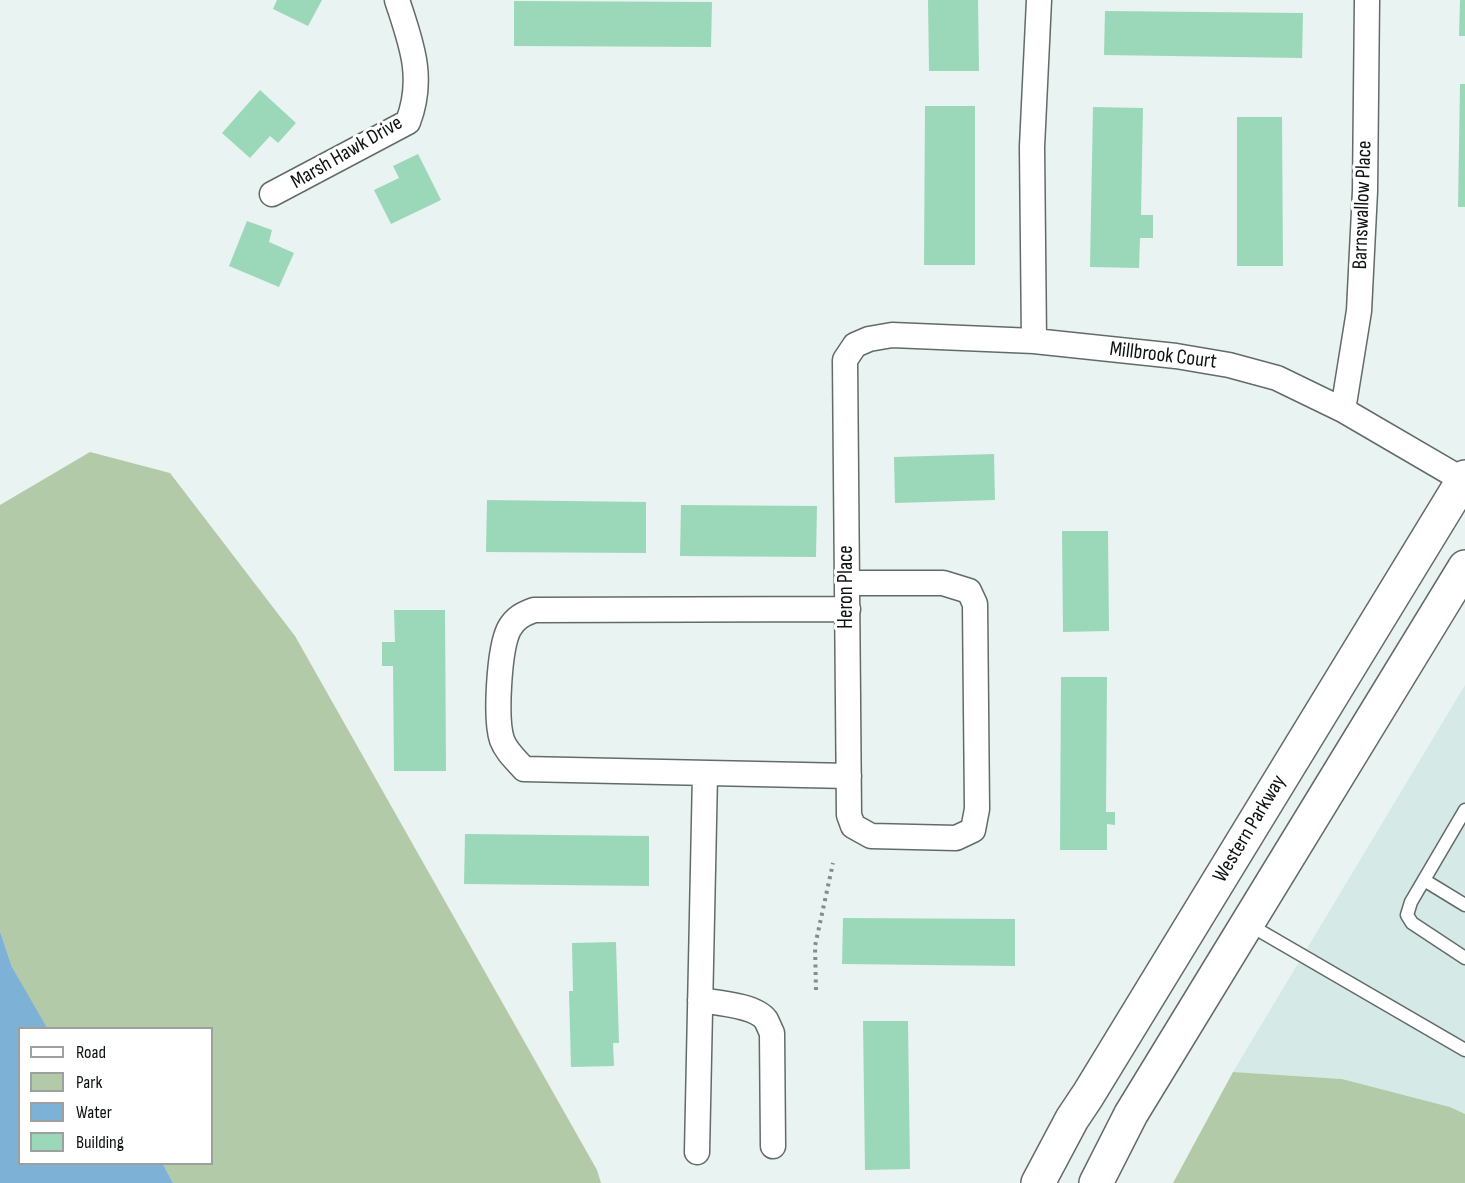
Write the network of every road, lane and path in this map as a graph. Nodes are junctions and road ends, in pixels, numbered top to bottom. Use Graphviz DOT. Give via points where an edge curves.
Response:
graph roads {
  1 [pos="397,0"];
  2 [pos="1039,0"];
  3 [pos="1367,0"];
  4 [pos="272,194"];
  5 [pos="1034,341"];
  6 [pos="845,360"];
  7 [pos="1343,410"];
  8 [pos="1464,478"];
  9 [pos="1465,567"];
  10 [pos="848,583"];
  11 [pos="848,609"];
  12 [pos="705,774"];
  13 [pos="849,776"];
  14 [pos="1465,810"];
  15 [pos="833,863"];
  16 [pos="1424,880"];
  17 [pos="1465,905"];
  18 [pos="1247,924"];
  19 [pos="1465,958"];
  20 [pos="816,990"];
  21 [pos="700,1000"];
  22 [pos="1465,1050"];
  23 [pos="773,1146"];
  24 [pos="697,1152"];
  25 [pos="1038,1183"];
  26 [pos="1096,1183"];
  1 -- 4 [label="street, Marsh Hawk Drive" via="417,77 408,122"];
  2 -- 5 [label="street" via="1032,147"];
  3 -- 7 [label="street, Barnswallow Place" via="1359,311"];
  5 -- 6 [label="street, Millbrook Court" via="892,335 855,345"];
  5 -- 7 [label="street, Millbrook Court" via="1229,365 1277,378"];
  6 -- 10 [label="street, Heron Place"];
  7 -- 8 [label="street, Millbrook Court"];
  8 -- 25 [label="main road, Western Parkway" via="1072,1119"];
  9 -- 18 [label="main road"];
  10 -- 11 [label="street, Heron Place"];
  10 -- 13 [label="street, Heron Place" via="943,583 969,591 975,604 977,809 973,830 956,838 871,836 853,826 849,814"];
  11 -- 12 [label="street" via="534,610 520,615 509,630 500,667 499,730 502,742 524,769"];
  11 -- 13 [label="street, Heron Place"];
  12 -- 13 [label="street"];
  12 -- 21 [label="street"];
  14 -- 16 [label="lane"];
  15 -- 20 [label="path" via="815,946"];
  16 -- 17 [label="lane"];
  16 -- 19 [label="lane" via="1407,915 1412,923"];
  18 -- 22 [label="lane"];
  18 -- 26 [label="main road" via="1131,1114"];
  21 -- 23 [label="street" via="752,1011 765,1018 772,1033"];
  21 -- 24 [label="street"];
}
